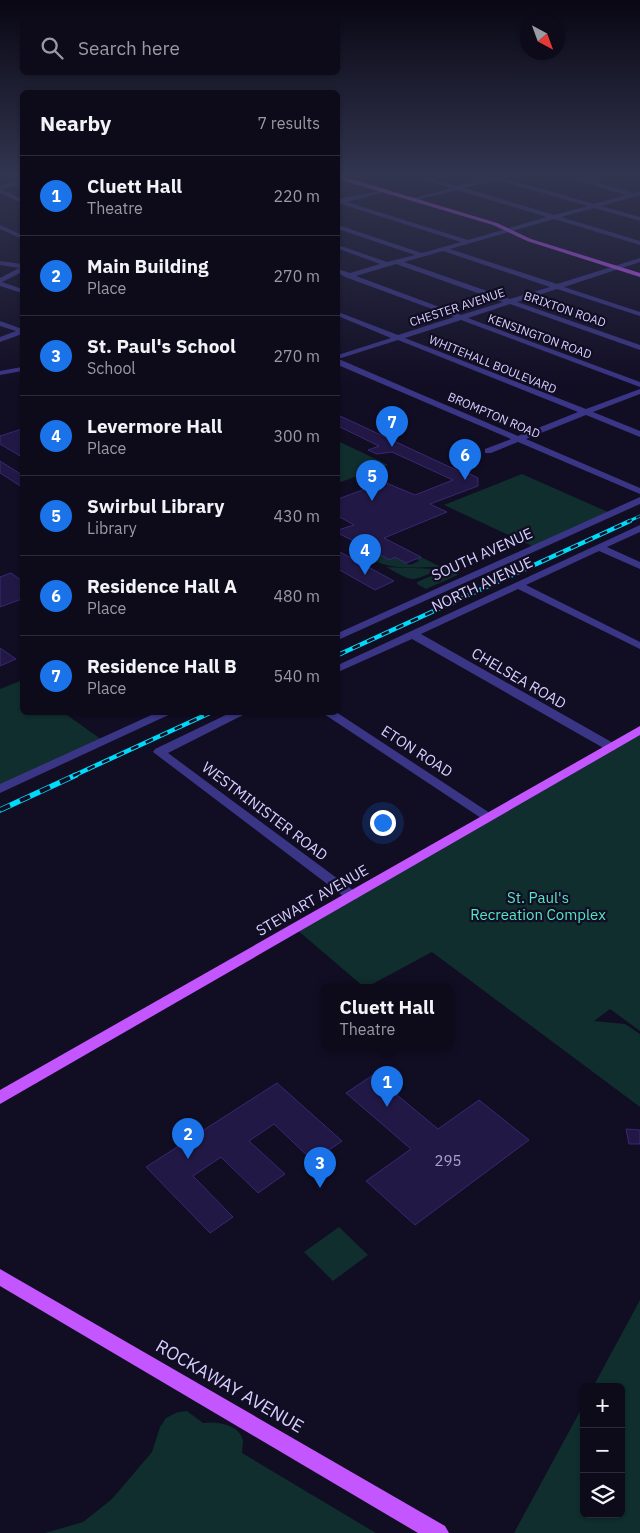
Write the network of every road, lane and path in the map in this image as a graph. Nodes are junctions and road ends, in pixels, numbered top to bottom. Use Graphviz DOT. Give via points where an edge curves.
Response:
graph roads {
  1 [pos="391,245"];
  2 [pos="460,245"];
  3 [pos="535,245"];
  4 [pos="340,247"];
  5 [pos="444,249"];
  6 [pos="423,255"];
  7 [pos="640,260"];
  8 [pos="397,262"];
  9 [pos="0,263"];
  10 [pos="388,265"];
  11 [pos="20,268"];
  12 [pos="614,268"];
  13 [pos="20,269"];
  14 [pos="340,272"];
  15 [pos="348,276"];
  16 [pos="640,276"];
  17 [pos="340,278"];
  18 [pos="0,282"];
  19 [pos="557,287"];
  20 [pos="20,291"];
  21 [pos="510,302"];
  22 [pos="640,314"];
  23 [pos="340,315"];
  24 [pos="460,318"];
  25 [pos="0,323"];
  26 [pos="20,331"];
  27 [pos="20,333"];
  28 [pos="397,338"];
  29 [pos="0,340"];
  30 [pos="640,348"];
  31 [pos="340,356"];
  32 [pos="340,363"];
  33 [pos="20,369"];
  34 [pos="0,373"];
  35 [pos="640,385"];
  36 [pos="640,391"];
  37 [pos="585,412"];
  38 [pos="640,434"];
  39 [pos="517,439"];
  40 [pos="488,450"];
  41 [pos="640,491"];
  42 [pos="640,500"];
  43 [pos="640,528"];
  44 [pos="603,545"];
  45 [pos="640,558"];
  46 [pos="640,566"];
  47 [pos="518,585"];
  48 [pos="412,634"];
  49 [pos="340,636"];
  50 [pos="640,646"];
  51 [pos="340,668"];
  52 [pos="162,715"];
  53 [pos="238,715"];
  54 [pos="332,715"];
  55 [pos="640,730"];
  56 [pos="611,747"];
  57 [pos="0,789"];
  58 [pos="489,817"];
  59 [pos="352,896"];
  60 [pos="0,1098"];
  61 [pos="0,1277"];
  62 [pos="438,1533"];
  1 -- 6 [label="street"];
  2 -- 5 [label="street"];
  3 -- 12 [label="main road"];
  4 -- 10 [label="street"];
  5 -- 6 [label="street"];
  5 -- 19 [label="street"];
  6 -- 8 [label="street"];
  7 -- 12 [label="street, CHESTER AVENUE"];
  8 -- 10 [label="street"];
  8 -- 21 [label="street, BRIXTON ROAD"];
  9 -- 11 [label="street"];
  10 -- 15 [label="street"];
  12 -- 16 [label="main road"];
  12 -- 19 [label="street, CHESTER AVENUE"];
  13 -- 18 [label="street"];
  14 -- 15 [label="street, KENSINGTON ROAD"];
  15 -- 17 [label="street"];
  15 -- 24 [label="street, KENSINGTON ROAD"];
  18 -- 20 [label="street"];
  19 -- 21 [label="street, CHESTER AVENUE"];
  19 -- 22 [label="street"];
  21 -- 24 [label="street, CHESTER AVENUE"];
  21 -- 30 [label="street, BRIXTON ROAD"];
  23 -- 28 [label="street, WHITEHALL BOULEVARD"];
  24 -- 28 [label="street, CHESTER AVENUE"];
  24 -- 35 [label="street, KENSINGTON ROAD"];
  25 -- 26 [label="street"];
  27 -- 29 [label="street"];
  28 -- 31 [label="street, CHESTER AVENUE"];
  28 -- 37 [label="street, WHITEHALL BOULEVARD"];
  32 -- 39 [label="street, BROMPTON ROAD"];
  33 -- 34 [label="street"];
  36 -- 37 [label="street"];
  37 -- 38 [label="street, WHITEHALL BOULEVARD"];
  37 -- 39 [label="street"];
  39 -- 40 [label="street"];
  39 -- 41 [label="street, BROMPTON ROAD"];
  42 -- 49 [label="street, SOUTH AVENUE"];
  43 -- 44 [label="street, NORTH AVENUE"];
  44 -- 45 [label="street"];
  44 -- 46 [label="street"];
  44 -- 47 [label="street, NORTH AVENUE"];
  47 -- 48 [label="street, NORTH AVENUE"];
  47 -- 50 [label="street"];
  48 -- 51 [label="street, NORTH AVENUE"];
  48 -- 56 [label="street, CHELSEA ROAD"];
  52 -- 57 [label="street"];
  53 -- 59 [label="street, WESTMINISTER ROAD" via="159,752"];
  54 -- 58 [label="street, ETON ROAD"];
  55 -- 56 [label="main road, STEWART AVENUE"];
  56 -- 58 [label="main road, STEWART AVENUE"];
  58 -- 59 [label="main road, STEWART AVENUE"];
  59 -- 60 [label="main road, STEWART AVENUE"];
  61 -- 62 [label="main road, ROCKAWAY AVENUE"];
}
